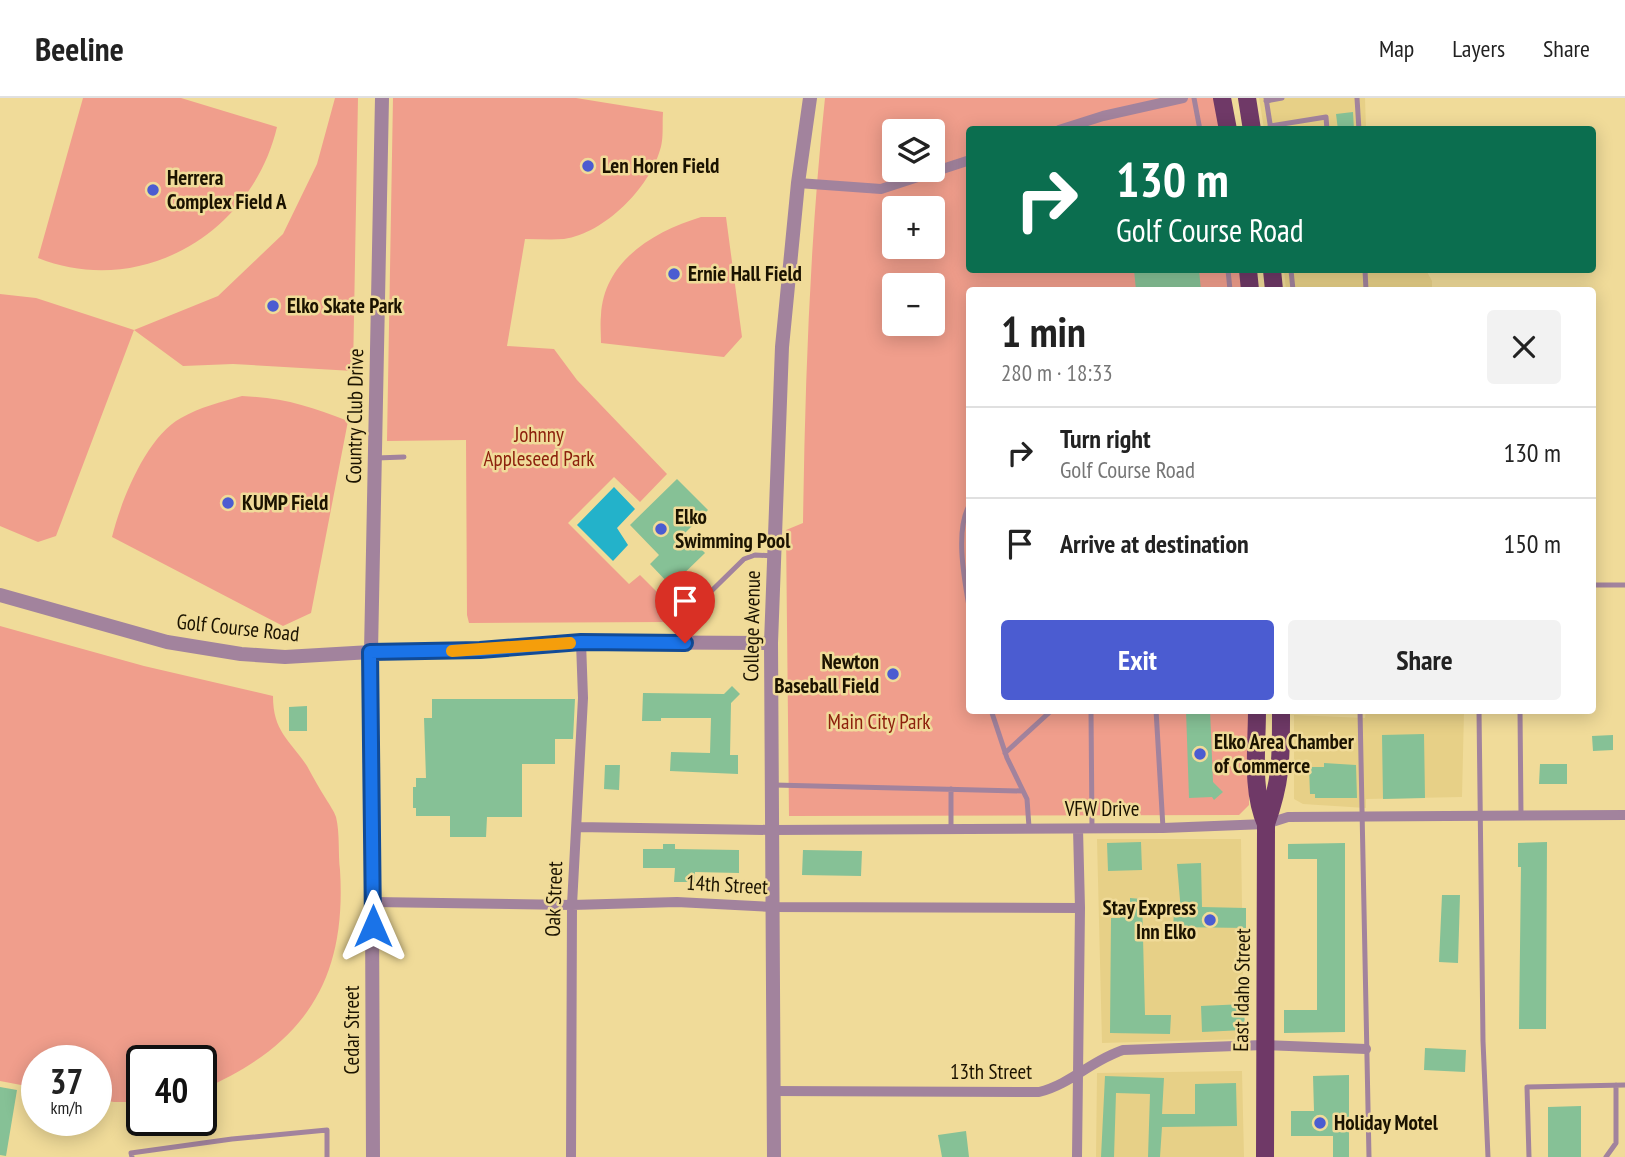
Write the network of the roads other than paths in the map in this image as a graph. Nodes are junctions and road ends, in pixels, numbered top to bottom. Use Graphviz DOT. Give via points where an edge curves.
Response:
graph roads {
  1 [pos="382,98"];
  2 [pos="810,98"];
  3 [pos="1183,98"];
  4 [pos="1194,98"];
  5 [pos="1222,98"];
  6 [pos="1247,98"];
  7 [pos="1282,98"];
  8 [pos="1357,98"];
  9 [pos="1266,99"];
  10 [pos="1072,126"];
  11 [pos="1199,126"];
  12 [pos="1227,126"];
  13 [pos="1251,126"];
  14 [pos="1271,126"];
  15 [pos="1281,126"];
  16 [pos="1327,126"];
  17 [pos="1359,126"];
  18 [pos="966,161"];
  19 [pos="798,183"];
  20 [pos="404,457"];
  21 [pos="375,458"];
  22 [pos="966,510"];
  23 [pos="774,556"];
  24 [pos="966,580"];
  25 [pos="1596,585"];
  26 [pos="1625,585"];
  27 [pos="0,595"];
  28 [pos="581,642"];
  29 [pos="685,643"];
  30 [pos="771,643"];
  31 [pos="370,652"];
  32 [pos="992,714"];
  33 [pos="1048,714"];
  34 [pos="1091,714"];
  35 [pos="1156,714"];
  36 [pos="1257,714"];
  37 [pos="1281,714"];
  38 [pos="1360,714"];
  39 [pos="1479,714"];
  40 [pos="1520,714"];
  41 [pos="1004,753"];
  42 [pos="772,785"];
  43 [pos="951,789"];
  44 [pos="1023,791"];
  45 [pos="1625,815"];
  46 [pos="1482,816"];
  47 [pos="1521,816"];
  48 [pos="1361,817"];
  49 [pos="1266,824"];
  50 [pos="577,827"];
  51 [pos="1029,827"];
  52 [pos="951,828"];
  53 [pos="1078,828"];
  54 [pos="1092,828"];
  55 [pos="1163,828"];
  56 [pos="772,830"];
  57 [pos="373,902"];
  58 [pos="572,905"];
  59 [pos="772,907"];
  60 [pos="1080,908"];
  61 [pos="1264,1045"];
  62 [pos="1366,1049"];
  63 [pos="1077,1076"];
  64 [pos="1616,1085"];
  65 [pos="1625,1085"];
  66 [pos="774,1091"];
  67 [pos="132,1157"];
  68 [pos="327,1157"];
  69 [pos="373,1157"];
  70 [pos="571,1157"];
  71 [pos="774,1157"];
  72 [pos="1077,1157"];
  73 [pos="1265,1157"];
  74 [pos="1369,1157"];
  75 [pos="1488,1157"];
  76 [pos="1529,1157"];
  77 [pos="1606,1157"];
  1 -- 21 [label="street, Country Club Drive"];
  2 -- 19 [label="street, College Avenue"];
  3 -- 10 [label="street"];
  4 -- 11 [label="lane"];
  5 -- 12 [label="main road"];
  6 -- 13 [label="main road"];
  7 -- 9 [label="lane"];
  8 -- 17 [label="lane"];
  9 -- 14 [label="lane"];
  15 -- 16 [label="lane" via="1326,117"];
  18 -- 19 [label="street" via="881,189"];
  19 -- 23 [label="street, College Avenue" via="782,346"];
  20 -- 21 [label="lane"];
  21 -- 31 [label="street, Country Club Drive"];
  22 -- 24 [label="lane" via="962,547"];
  23 -- 29 [label="lane" via="744,559 693,609"];
  23 -- 30 [label="street, College Avenue"];
  25 -- 26 [label="lane"];
  27 -- 31 [label="street, Golf Course Road" via="205,649 285,657"];
  28 -- 29 [label="street, Golf Course Road"];
  28 -- 31 [label="street, Golf Course Road"];
  28 -- 50 [label="street, Oak Street"];
  29 -- 30 [label="street, Golf Course Road"];
  30 -- 42 [label="street, College Avenue"];
  31 -- 57 [label="street, Cedar Street"];
  32 -- 41 [label="lane"];
  33 -- 41 [label="lane"];
  34 -- 54 [label="lane"];
  35 -- 55 [label="lane"];
  36 -- 49 [label="main road, East Idaho Street" via="1257,790"];
  37 -- 49 [label="main road, East Idaho Street" via="1280,778"];
  38 -- 48 [label="lane"];
  39 -- 46 [label="lane"];
  40 -- 47 [label="lane"];
  41 -- 44 [label="lane"];
  42 -- 43 [label="lane"];
  42 -- 56 [label="street, College Avenue"];
  43 -- 44 [label="lane"];
  43 -- 52 [label="lane"];
  44 -- 51 [label="lane"];
  45 -- 47 [label="street, VFW Drive"];
  46 -- 47 [label="street, VFW Drive"];
  46 -- 48 [label="street, VFW Drive"];
  46 -- 75 [label="lane"];
  48 -- 49 [label="street, VFW Drive" via="1288,817"];
  48 -- 62 [label="lane"];
  49 -- 55 [label="street, VFW Drive"];
  49 -- 61 [label="main road, East Idaho Street"];
  50 -- 56 [label="street, VFW Drive"];
  50 -- 58 [label="street, Oak Street"];
  51 -- 52 [label="street, VFW Drive"];
  51 -- 53 [label="street, VFW Drive"];
  52 -- 56 [label="street, VFW Drive"];
  53 -- 54 [label="street, VFW Drive"];
  53 -- 60 [label="street"];
  54 -- 55 [label="street, VFW Drive"];
  56 -- 59 [label="street, College Avenue"];
  57 -- 58 [label="street, 14th Street"];
  57 -- 69 [label="street, Cedar Street"];
  58 -- 59 [label="street, 14th Street" via="677,902"];
  58 -- 70 [label="street, Oak Street"];
  59 -- 60 [label="street, 14th Street"];
  59 -- 66 [label="street, College Avenue"];
  60 -- 63 [label="street"];
  61 -- 62 [label="street, 13th Street"];
  61 -- 63 [label="street, 13th Street" via="1123,1050 1098,1060"];
  61 -- 73 [label="main road, East Idaho Street"];
  62 -- 74 [label="lane"];
  63 -- 66 [label="street, 13th Street" via="1039,1092"];
  63 -- 72 [label="street"];
  64 -- 65 [label="lane"];
  64 -- 76 [label="lane" via="1527,1087"];
  64 -- 77 [label="lane" via="1616,1143"];
  66 -- 71 [label="street, College Avenue"];
  67 -- 68 [label="lane" via="131,1153 327,1130"];
}
